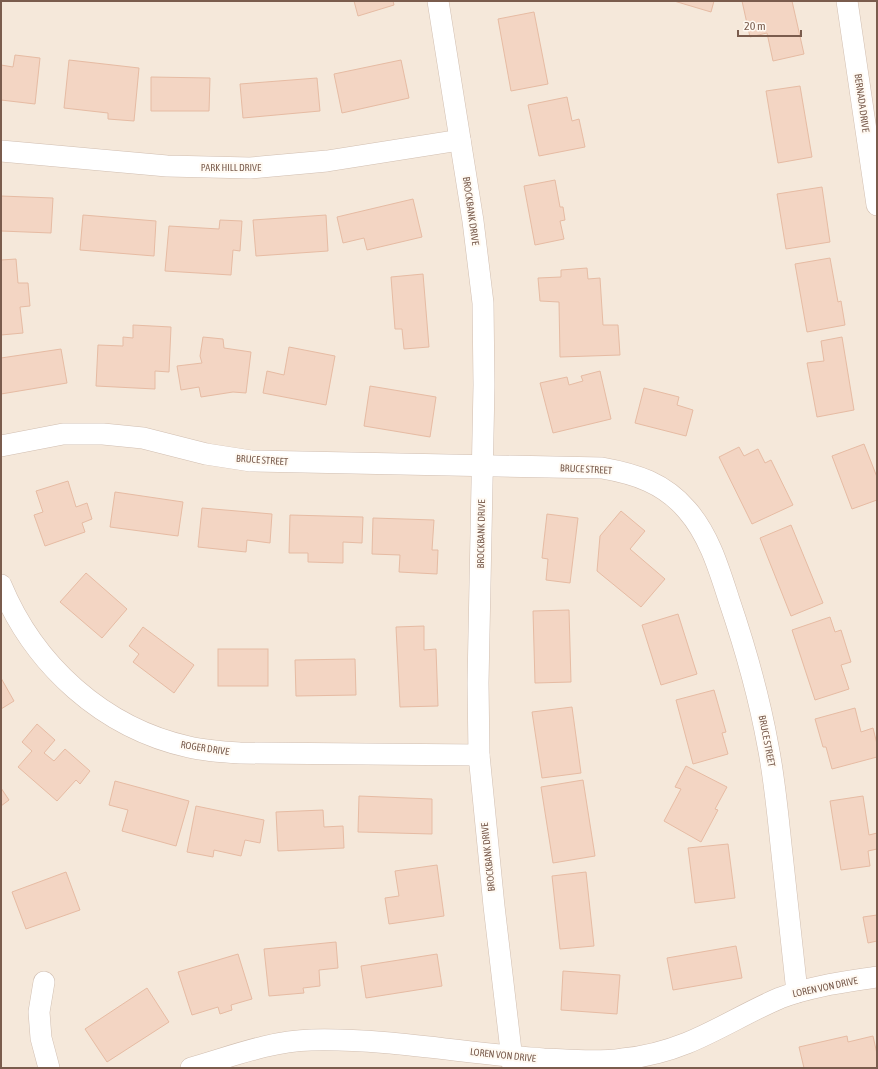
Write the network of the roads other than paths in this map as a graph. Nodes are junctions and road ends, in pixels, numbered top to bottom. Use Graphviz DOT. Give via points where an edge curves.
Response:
graph roads {
  1 [pos="438,1"];
  2 [pos="848,1"];
  3 [pos="460,140"];
  4 [pos="1,151"];
  5 [pos="877,205"];
  6 [pos="1,446"];
  7 [pos="482,466"];
  8 [pos="1,585"];
  9 [pos="479,755"];
  10 [pos="877,977"];
  11 [pos="44,982"];
  12 [pos="797,992"];
  13 [pos="512,1062"];
  14 [pos="49,1068"];
  15 [pos="190,1068"];
  1 -- 3 [label="street, BROCKBANK DRIVE"];
  2 -- 5 [label="street, BERNADA DRIVE"];
  3 -- 4 [label="street, PARK HILL DRIVE" via="327,161 250,168 167,166"];
  3 -- 7 [label="street, BROCKBANK DRIVE" via="483,303"];
  6 -- 7 [label="street, BRUCE STREET" via="63,434 103,434 143,438 206,454 251,461"];
  7 -- 9 [label="street, BROCKBANK DRIVE"];
  7 -- 12 [label="street, BRUCE STREET" via="602,468 636,475 664,489 696,521 715,559 739,628 760,706 774,785"];
  8 -- 9 [label="street, ROGER DRIVE" via="22,627 57,673 102,710 122,722 166,741 214,751 240,753"];
  9 -- 13 [label="street, BROCKBANK DRIVE"];
  10 -- 12 [label="street, LOREN VON DRIVE"];
  11 -- 14 [label="street" via="39,1012 41,1038"];
  12 -- 13 [label="street, LOREN VON DRIVE" via="688,1042 660,1052 622,1059"];
  13 -- 15 [label="street, LOREN VON DRIVE" via="460,1050 362,1041 309,1040 267,1047"];
}
